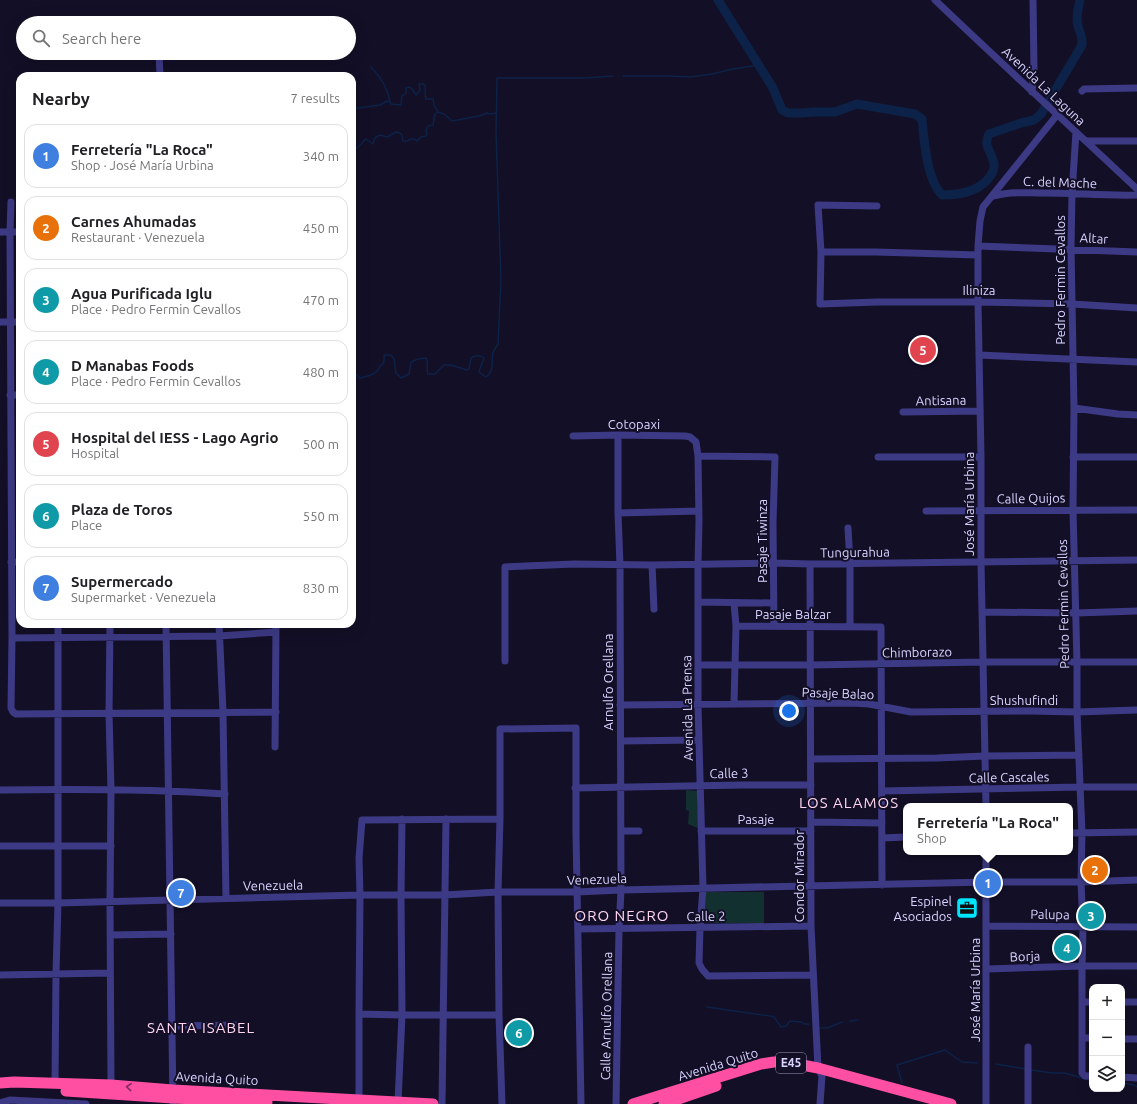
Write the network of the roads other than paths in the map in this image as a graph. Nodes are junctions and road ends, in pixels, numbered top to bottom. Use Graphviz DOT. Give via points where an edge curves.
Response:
graph roads {
  1 [pos="935,0"];
  2 [pos="1034,0"];
  3 [pos="159,60"];
  4 [pos="160,72"];
  5 [pos="1137,88"];
  6 [pos="1082,91"];
  7 [pos="1032,92"];
  8 [pos="1055,113"];
  9 [pos="1076,132"];
  10 [pos="1087,141"];
  11 [pos="1137,141"];
  12 [pos="1137,189"];
  13 [pos="1072,193"];
  14 [pos="1137,195"];
  15 [pos="993,196"];
  16 [pos="11,202"];
  17 [pos="877,206"];
  18 [pos="0,232"];
  19 [pos="10,232"];
  20 [pos="16,232"];
  21 [pos="978,246"];
  22 [pos="1071,248"];
  23 [pos="821,252"];
  24 [pos="1137,252"];
  25 [pos="978,256"];
  26 [pos="978,302"];
  27 [pos="1072,304"];
  28 [pos="1137,308"];
  29 [pos="0,322"];
  30 [pos="10,322"];
  31 [pos="16,322"];
  32 [pos="979,355"];
  33 [pos="1073,359"];
  34 [pos="1137,362"];
  35 [pos="10,395"];
  36 [pos="16,395"];
  37 [pos="1074,408"];
  38 [pos="980,411"];
  39 [pos="903,412"];
  40 [pos="1137,416"];
  41 [pos="618,435"];
  42 [pos="573,436"];
  43 [pos="694,439"];
  44 [pos="698,456"];
  45 [pos="981,457"];
  46 [pos="1073,457"];
  47 [pos="1137,457"];
  48 [pos="878,458"];
  49 [pos="11,487"];
  50 [pos="16,487"];
  51 [pos="1073,510"];
  52 [pos="1137,510"];
  53 [pos="699,511"];
  54 [pos="926,511"];
  55 [pos="981,511"];
  56 [pos="618,513"];
  57 [pos="848,528"];
  58 [pos="1137,560"];
  59 [pos="1074,561"];
  60 [pos="11,562"];
  61 [pos="16,562"];
  62 [pos="981,562"];
  63 [pos="774,563"];
  64 [pos="850,563"];
  65 [pos="698,564"];
  66 [pos="810,564"];
  67 [pos="620,565"];
  68 [pos="652,565"];
  69 [pos="698,602"];
  70 [pos="734,603"];
  71 [pos="773,603"];
  72 [pos="654,609"];
  73 [pos="1137,611"];
  74 [pos="982,612"];
  75 [pos="1076,613"];
  76 [pos="736,626"];
  77 [pos="774,626"];
  78 [pos="850,626"];
  79 [pos="811,627"];
  80 [pos="58,628"];
  81 [pos="110,628"];
  82 [pos="166,628"];
  83 [pos="219,628"];
  84 [pos="276,628"];
  85 [pos="276,632"];
  86 [pos="219,636"];
  87 [pos="166,637"];
  88 [pos="12,638"];
  89 [pos="58,638"];
  90 [pos="110,638"];
  91 [pos="505,661"];
  92 [pos="983,662"];
  93 [pos="1137,662"];
  94 [pos="1077,663"];
  95 [pos="735,664"];
  96 [pos="881,664"];
  97 [pos="698,665"];
  98 [pos="811,665"];
  99 [pos="698,704"];
  100 [pos="734,704"];
  101 [pos="811,704"];
  102 [pos="620,705"];
  103 [pos="882,707"];
  104 [pos="1137,710"];
  105 [pos="223,712"];
  106 [pos="276,712"];
  107 [pos="911,712"];
  108 [pos="984,712"];
  109 [pos="1077,712"];
  110 [pos="109,713"];
  111 [pos="168,713"];
  112 [pos="58,714"];
  113 [pos="699,740"];
  114 [pos="621,741"];
  115 [pos="275,747"];
  116 [pos="1079,755"];
  117 [pos="984,756"];
  118 [pos="811,758"];
  119 [pos="882,758"];
  120 [pos="811,785"];
  121 [pos="700,786"];
  122 [pos="1080,787"];
  123 [pos="1137,787"];
  124 [pos="575,788"];
  125 [pos="621,788"];
  126 [pos="57,789"];
  127 [pos="0,790"];
  128 [pos="111,790"];
  129 [pos="169,790"];
  130 [pos="985,790"];
  131 [pos="882,791"];
  132 [pos="225,794"];
  133 [pos="986,803"];
  134 [pos="402,819"];
  135 [pos="500,819"];
  136 [pos="446,820"];
  137 [pos="811,822"];
  138 [pos="882,823"];
  139 [pos="621,831"];
  140 [pos="639,831"];
  141 [pos="701,831"];
  142 [pos="811,831"];
  143 [pos="1137,832"];
  144 [pos="1082,833"];
  145 [pos="1073,834"];
  146 [pos="903,837"];
  147 [pos="882,838"];
  148 [pos="0,846"];
  149 [pos="111,846"];
  150 [pos="58,847"];
  151 [pos="986,855"];
  152 [pos="1137,880"];
  153 [pos="987,882"];
  154 [pos="1081,882"];
  155 [pos="882,885"];
  156 [pos="811,886"];
  157 [pos="703,888"];
  158 [pos="621,890"];
  159 [pos="498,892"];
  160 [pos="577,892"];
  161 [pos="360,895"];
  162 [pos="401,895"];
  163 [pos="444,895"];
  164 [pos="226,898"];
  165 [pos="170,900"];
  166 [pos="110,901"];
  167 [pos="0,903"];
  168 [pos="58,903"];
  169 [pos="811,926"];
  170 [pos="987,926"];
  171 [pos="1083,927"];
  172 [pos="1137,927"];
  173 [pos="700,928"];
  174 [pos="578,929"];
  175 [pos="619,929"];
  176 [pos="171,934"];
  177 [pos="110,935"];
  178 [pos="1082,966"];
  179 [pos="1137,966"];
  180 [pos="987,969"];
  181 [pos="56,973"];
  182 [pos="110,973"];
  183 [pos="0,975"];
  184 [pos="813,975"];
  185 [pos="1082,1002"];
  186 [pos="1089,1002"];
  187 [pos="1125,1002"];
  188 [pos="1137,1002"];
  189 [pos="359,1014"];
  190 [pos="402,1015"];
  191 [pos="499,1015"];
  192 [pos="444,1016"];
  193 [pos="236,1025"];
  194 [pos="172,1026"];
  195 [pos="1082,1038"];
  196 [pos="1089,1038"];
  197 [pos="1125,1039"];
  198 [pos="1137,1039"];
  199 [pos="1028,1047"];
  200 [pos="820,1072"];
  201 [pos="1089,1076"];
  202 [pos="1125,1077"];
  203 [pos="1137,1078"];
  204 [pos="0,1083"];
  205 [pos="55,1083"];
  206 [pos="111,1085"];
  207 [pos="0,1090"];
  208 [pos="173,1098"];
  209 [pos="359,1099"];
  210 [pos="30,1102"];
  211 [pos="215,1102"];
  212 [pos="398,1102"];
  213 [pos="0,1103"];
  214 [pos="86,1104"];
  215 [pos="310,1104"];
  216 [pos="433,1104"];
  217 [pos="442,1104"];
  218 [pos="502,1104"];
  219 [pos="580,1104"];
  220 [pos="616,1104"];
  221 [pos="633,1104"];
  222 [pos="665,1104"];
  223 [pos="820,1104"];
  224 [pos="929,1104"];
  225 [pos="951,1104"];
  226 [pos="986,1104"];
  227 [pos="1028,1104"];
  1 -- 7 [label="street, Avenida La Laguna"];
  2 -- 7 [label="street"];
  3 -- 4 [label="street"];
  5 -- 6 [label="street"];
  7 -- 8 [label="street, Avenida La Laguna"];
  8 -- 9 [label="street, Avenida La Laguna"];
  8 -- 15 [label="street"];
  9 -- 10 [label="street, Avenida La Laguna"];
  9 -- 13 [label="street, Pedro Fermin Cevallos"];
  10 -- 11 [label="street"];
  10 -- 12 [label="street, Avenida La Laguna"];
  13 -- 14 [label="street, C. del Mache"];
  13 -- 15 [label="street, C. del Mache" via="1005,192"];
  13 -- 22 [label="street, Pedro Fermin Cevallos"];
  15 -- 21 [label="street, José María Urbina" via="983,207"];
  16 -- 19 [label="street"];
  17 -- 23 [label="street" via="818,205"];
  18 -- 19 [label="street"];
  19 -- 20 [label="street"];
  19 -- 30 [label="street"];
  21 -- 22 [label="street, Altar"];
  21 -- 25 [label="street, José María Urbina"];
  22 -- 24 [label="street, Altar"];
  22 -- 27 [label="street, Pedro Fermin Cevallos"];
  23 -- 25 [label="street"];
  23 -- 26 [label="street, Iliniza" via="820,304"];
  25 -- 26 [label="street, José María Urbina"];
  26 -- 27 [label="street, Iliniza"];
  26 -- 32 [label="street, José María Urbina"];
  27 -- 28 [label="street, Iliniza"];
  27 -- 33 [label="street, Pedro Fermin Cevallos"];
  29 -- 30 [label="street"];
  30 -- 31 [label="street"];
  30 -- 35 [label="street"];
  32 -- 33 [label="street"];
  32 -- 38 [label="street, José María Urbina"];
  33 -- 34 [label="street"];
  33 -- 37 [label="street, Pedro Fermin Cevallos"];
  35 -- 36 [label="street"];
  35 -- 49 [label="street"];
  37 -- 40 [label="street"];
  37 -- 46 [label="street, Pedro Fermin Cevallos"];
  38 -- 39 [label="street, Antisana"];
  38 -- 45 [label="street, José María Urbina"];
  41 -- 42 [label="street, Cotopaxi"];
  41 -- 43 [label="street, Cotopaxi" via="685,436"];
  41 -- 56 [label="street, Arnulfo Orellana"];
  43 -- 44 [label="street, Avenida La Prensa"];
  44 -- 53 [label="street, Avenida La Prensa"];
  44 -- 63 [label="street, Pasaje Tiwinza" via="775,457"];
  45 -- 48 [label="street"];
  45 -- 55 [label="street, José María Urbina"];
  46 -- 47 [label="street"];
  46 -- 51 [label="street, Pedro Fermin Cevallos"];
  49 -- 50 [label="street"];
  49 -- 60 [label="street"];
  51 -- 52 [label="street, Calle Quijos"];
  51 -- 55 [label="street, Calle Quijos"];
  51 -- 59 [label="street, Pedro Fermin Cevallos"];
  53 -- 56 [label="street"];
  53 -- 65 [label="street, Avenida La Prensa"];
  54 -- 55 [label="street, Calle Quijos"];
  55 -- 62 [label="street, José María Urbina"];
  56 -- 67 [label="street, Arnulfo Orellana"];
  57 -- 64 [label="street"];
  58 -- 59 [label="street, Tungurahua"];
  59 -- 62 [label="street, Tungurahua"];
  59 -- 75 [label="street, Pedro Fermin Cevallos"];
  60 -- 61 [label="street"];
  60 -- 88 [label="street"];
  62 -- 64 [label="street, Tungurahua"];
  62 -- 74 [label="street, José María Urbina"];
  63 -- 65 [label="street, Tungurahua"];
  63 -- 66 [label="street, Tungurahua"];
  63 -- 71 [label="street, Pasaje Tiwinza"];
  64 -- 66 [label="street, Tungurahua"];
  64 -- 78 [label="street"];
  65 -- 68 [label="street, Tungurahua"];
  65 -- 69 [label="street, Avenida La Prensa"];
  66 -- 79 [label="street, Condor Mirador"];
  67 -- 68 [label="street, Tungurahua"];
  67 -- 91 [label="street, Tungurahua" via="505,567"];
  67 -- 102 [label="street, Arnulfo Orellana"];
  68 -- 72 [label="street"];
  69 -- 70 [label="street"];
  69 -- 97 [label="street, Avenida La Prensa"];
  70 -- 71 [label="street"];
  70 -- 76 [label="street"];
  71 -- 77 [label="street, Pasaje Tiwinza"];
  73 -- 75 [label="street"];
  74 -- 75 [label="street"];
  74 -- 92 [label="street, José María Urbina"];
  75 -- 94 [label="street, Pedro Fermin Cevallos"];
  76 -- 77 [label="street, Pasaje Balzar"];
  76 -- 95 [label="street"];
  77 -- 79 [label="street, Pasaje Balzar"];
  78 -- 79 [label="street, Pasaje Balzar"];
  78 -- 96 [label="street, Pasaje Balzar" via="881,627"];
  79 -- 98 [label="street, Condor Mirador"];
  80 -- 89 [label="street"];
  81 -- 90 [label="street"];
  82 -- 87 [label="street"];
  83 -- 86 [label="street"];
  84 -- 85 [label="street"];
  85 -- 86 [label="street"];
  85 -- 106 [label="street"];
  86 -- 87 [label="street"];
  86 -- 105 [label="street"];
  87 -- 90 [label="street"];
  87 -- 111 [label="street"];
  88 -- 89 [label="street"];
  88 -- 112 [label="street" via="10,702 13,712"];
  89 -- 90 [label="street"];
  89 -- 112 [label="street"];
  90 -- 110 [label="street"];
  92 -- 94 [label="street, Chimborazo"];
  92 -- 96 [label="street, Chimborazo"];
  92 -- 108 [label="street, José María Urbina"];
  93 -- 94 [label="street, Chimborazo"];
  94 -- 109 [label="street, Pedro Fermin Cevallos"];
  95 -- 97 [label="street, Chimborazo"];
  95 -- 98 [label="street, Chimborazo"];
  95 -- 100 [label="street"];
  96 -- 98 [label="street, Chimborazo"];
  96 -- 103 [label="street"];
  97 -- 99 [label="street, Avenida La Prensa"];
  98 -- 101 [label="street, Condor Mirador"];
  99 -- 100 [label="street, Pasaje Balao"];
  99 -- 102 [label="street, Pasaje Balao"];
  99 -- 113 [label="street, Avenida La Prensa"];
  100 -- 101 [label="street, Pasaje Balao"];
  101 -- 103 [label="street, Pasaje Balao" via="852,703"];
  101 -- 118 [label="street, Condor Mirador"];
  102 -- 114 [label="street, Arnulfo Orellana"];
  103 -- 107 [label="street, Pasaje Balao"];
  103 -- 119 [label="street"];
  104 -- 109 [label="street, Shushufindi"];
  105 -- 106 [label="street"];
  105 -- 111 [label="street"];
  105 -- 132 [label="street"];
  106 -- 115 [label="street"];
  107 -- 108 [label="street, Shushufindi"];
  108 -- 109 [label="street, Shushufindi"];
  108 -- 117 [label="street, José María Urbina"];
  109 -- 116 [label="street, Pedro Fermin Cevallos"];
  110 -- 111 [label="street"];
  110 -- 112 [label="street"];
  110 -- 128 [label="street"];
  111 -- 129 [label="street"];
  112 -- 126 [label="street"];
  113 -- 114 [label="street"];
  113 -- 121 [label="street, Avenida La Prensa"];
  114 -- 125 [label="street, Arnulfo Orellana"];
  116 -- 117 [label="street"];
  116 -- 122 [label="street, Pedro Fermin Cevallos"];
  117 -- 119 [label="street"];
  117 -- 130 [label="street, José María Urbina"];
  118 -- 119 [label="street"];
  118 -- 120 [label="street, Condor Mirador"];
  119 -- 131 [label="street"];
  120 -- 121 [label="street, Calle 3"];
  120 -- 137 [label="street, Condor Mirador"];
  121 -- 125 [label="street, Calle 3"];
  121 -- 141 [label="street, Avenida La Prensa"];
  122 -- 123 [label="street, Calle Cascales"];
  122 -- 130 [label="street, Calle Cascales"];
  122 -- 144 [label="street, Pedro Fermin Cevallos"];
  124 -- 125 [label="street, Calle 3"];
  124 -- 135 [label="street" via="576,728 500,728"];
  124 -- 160 [label="street"];
  125 -- 139 [label="street, Arnulfo Orellana"];
  126 -- 127 [label="street"];
  126 -- 128 [label="street"];
  126 -- 150 [label="street"];
  128 -- 129 [label="street"];
  128 -- 149 [label="street"];
  129 -- 132 [label="street"];
  129 -- 165 [label="street"];
  130 -- 131 [label="street, Calle Cascales"];
  130 -- 133 [label="street, José María Urbina"];
  131 -- 138 [label="street"];
  132 -- 164 [label="street"];
  134 -- 136 [label="street"];
  134 -- 161 [label="street" via="362,820"];
  134 -- 162 [label="street"];
  135 -- 136 [label="street"];
  135 -- 159 [label="street"];
  136 -- 163 [label="street"];
  137 -- 138 [label="street"];
  137 -- 142 [label="street, Condor Mirador"];
  138 -- 147 [label="street"];
  139 -- 140 [label="street"];
  139 -- 158 [label="street, Arnulfo Orellana"];
  141 -- 142 [label="street, Pasaje"];
  141 -- 157 [label="street, Avenida La Prensa"];
  142 -- 156 [label="street, Condor Mirador"];
  143 -- 144 [label="street"];
  144 -- 145 [label="street"];
  144 -- 154 [label="street, Pedro Fermin Cevallos"];
  146 -- 147 [label="street"];
  147 -- 155 [label="street"];
  148 -- 150 [label="street"];
  149 -- 150 [label="street"];
  149 -- 166 [label="street"];
  150 -- 168 [label="street"];
  151 -- 153 [label="street, José María Urbina"];
  152 -- 154 [label="street, Venezuela"];
  153 -- 154 [label="street, Venezuela"];
  153 -- 155 [label="street, Venezuela"];
  153 -- 170 [label="street, José María Urbina"];
  154 -- 171 [label="street, Pedro Fermin Cevallos"];
  155 -- 156 [label="street, Venezuela"];
  156 -- 157 [label="street, Venezuela"];
  156 -- 169 [label="street, Condor Mirador"];
  157 -- 158 [label="street, Venezuela"];
  157 -- 173 [label="street, Avenida La Prensa"];
  158 -- 160 [label="street, Venezuela"];
  158 -- 175 [label="street, Arnulfo Orellana"];
  159 -- 160 [label="street, Venezuela"];
  159 -- 163 [label="street, Venezuela"];
  159 -- 191 [label="street"];
  160 -- 174 [label="street"];
  161 -- 162 [label="street, Venezuela"];
  161 -- 164 [label="street, Venezuela"];
  161 -- 189 [label="street"];
  162 -- 163 [label="street, Venezuela"];
  162 -- 190 [label="street"];
  163 -- 192 [label="street"];
  164 -- 165 [label="street, Venezuela"];
  165 -- 166 [label="street, Venezuela"];
  165 -- 176 [label="street"];
  166 -- 168 [label="street, Venezuela"];
  166 -- 177 [label="street"];
  167 -- 168 [label="street, Venezuela"];
  168 -- 181 [label="street"];
  169 -- 173 [label="street, Calle 2"];
  169 -- 184 [label="street, Condor Mirador"];
  170 -- 171 [label="street, Palupa"];
  170 -- 180 [label="street, José María Urbina"];
  171 -- 172 [label="street, Palupa"];
  171 -- 178 [label="street, Pedro Fermin Cevallos"];
  173 -- 175 [label="street, Calle 2"];
  173 -- 184 [label="street, Avenida La Prensa" via="699,963 708,976"];
  174 -- 175 [label="street, Calle 2"];
  174 -- 219 [label="street"];
  175 -- 220 [label="street, Calle Arnulfo Orellana"];
  176 -- 177 [label="street"];
  176 -- 194 [label="street"];
  177 -- 182 [label="street"];
  178 -- 179 [label="street, Borja"];
  178 -- 180 [label="street, Borja"];
  178 -- 185 [label="street, Pedro Fermin Cevallos"];
  180 -- 226 [label="street, José María Urbina"];
  181 -- 182 [label="street"];
  181 -- 183 [label="street"];
  181 -- 205 [label="street"];
  182 -- 206 [label="street"];
  184 -- 200 [label="street, Condor Mirador"];
  185 -- 186 [label="street"];
  185 -- 195 [label="street, Pedro Fermin Cevallos"];
  187 -- 188 [label="street"];
  189 -- 190 [label="street"];
  189 -- 209 [label="street"];
  190 -- 192 [label="street"];
  190 -- 212 [label="street"];
  191 -- 192 [label="street"];
  191 -- 218 [label="street"];
  192 -- 217 [label="street"];
  193 -- 194 [label="street"];
  194 -- 208 [label="street"];
  195 -- 196 [label="street"];
  195 -- 201 [label="street, Pedro Fermin Cevallos" via="1082,1073"];
  197 -- 198 [label="street"];
  199 -- 227 [label="street"];
  200 -- 221 [label="highway, Avenida Quito / E45" via="786,1062 761,1064"];
  200 -- 222 [label="highway, Avenida Quito / E45" via="786,1068 761,1070"];
  200 -- 223 [label="street, Condor Mirador"];
  200 -- 224 [label="highway, Avenida Quito / E45"];
  200 -- 225 [label="highway, Avenida Quito / E45"];
  202 -- 203 [label="street"];
  204 -- 205 [label="highway, Avenida Quito"];
  205 -- 206 [label="highway, Avenida Quito"];
  208 -- 206 [label="highway, Avenida Quito, one-way"];
  207 -- 208 [label="highway, Avenida Quito" via="13,1088"];
  208 -- 209 [label="highway, Avenida Quito"];
  208 -- 211 [label="highway, Avenida Quito"];
  209 -- 212 [label="highway, Avenida Quito"];
  210 -- 213 [label="street" via="10,1100"];
  210 -- 214 [label="street"];
  211 -- 215 [label="highway, Avenida Quito"];
  212 -- 216 [label="highway, Avenida Quito"];
}
